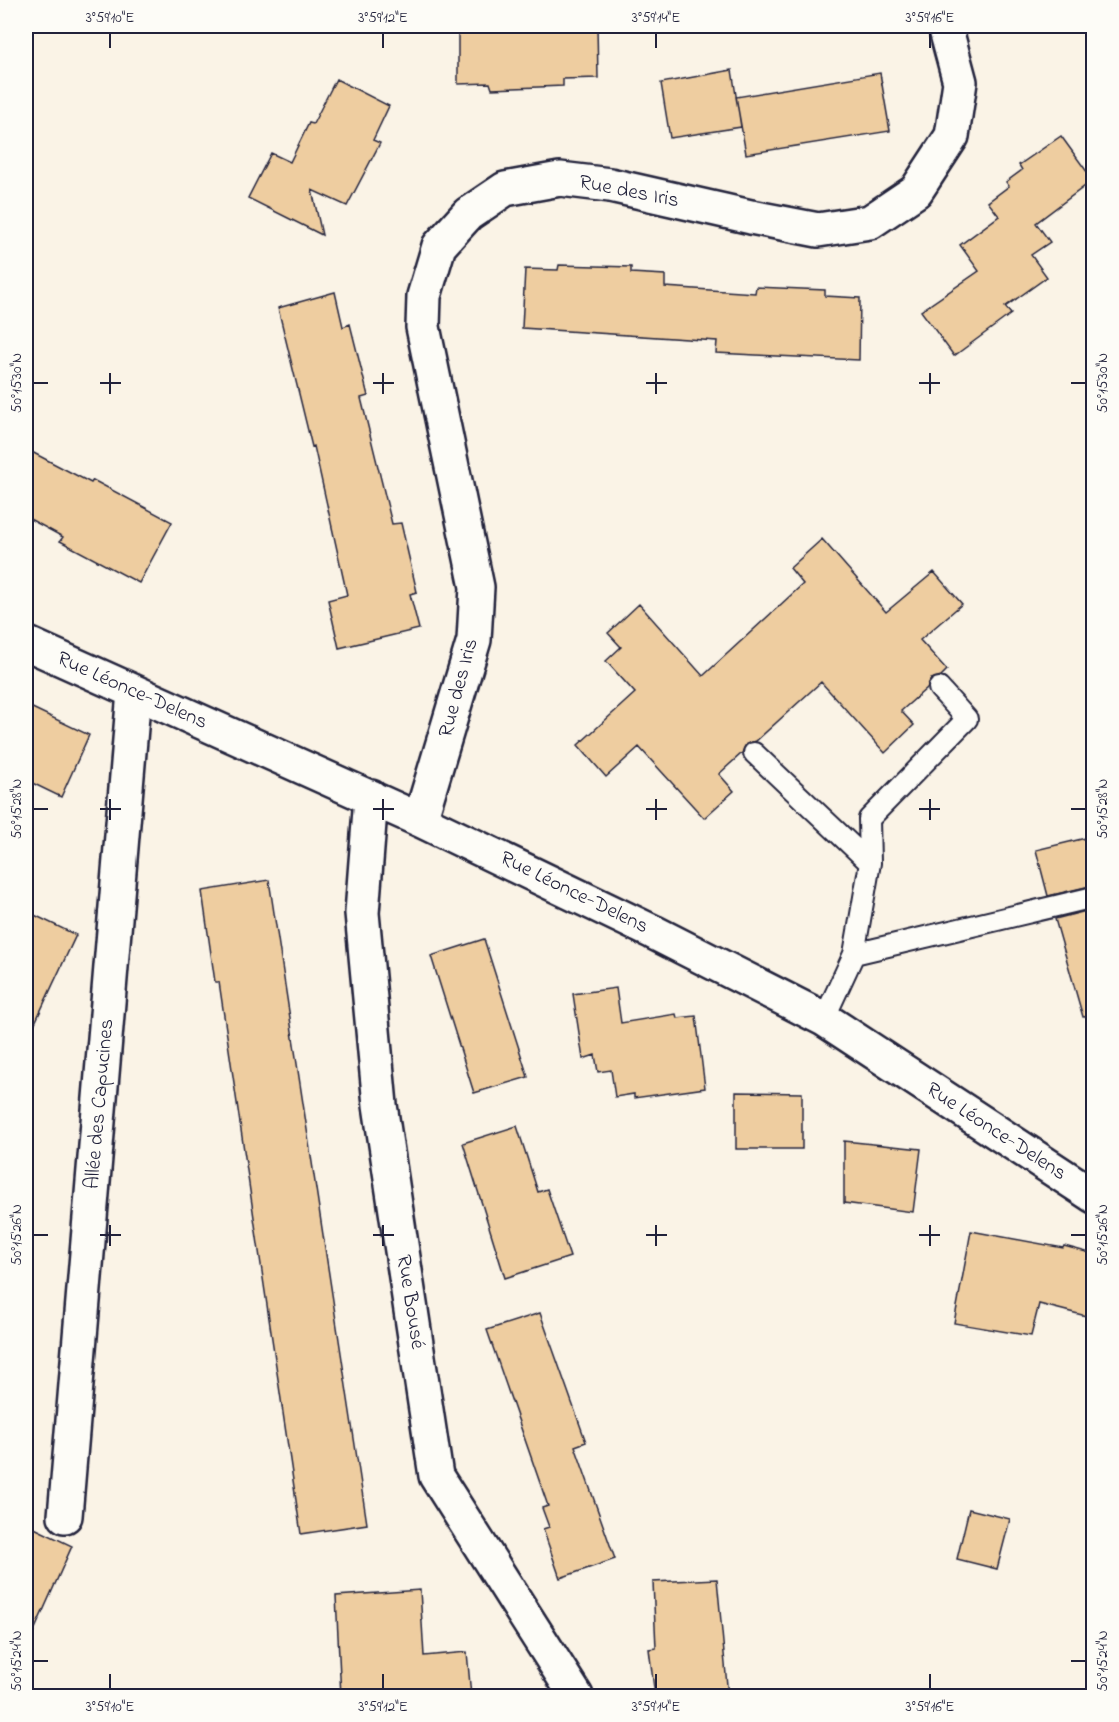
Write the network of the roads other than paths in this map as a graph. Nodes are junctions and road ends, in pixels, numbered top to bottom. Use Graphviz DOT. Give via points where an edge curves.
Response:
graph roads {
  1 [pos="945,26"];
  2 [pos="26,643"];
  3 [pos="939,688"];
  4 [pos="134,692"];
  5 [pos="754,753"];
  6 [pos="371,797"];
  7 [pos="420,820"];
  8 [pos="870,863"];
  9 [pos="1094,897"];
  10 [pos="854,954"];
  11 [pos="824,1019"];
  12 [pos="1094,1196"];
  13 [pos="66,1516"];
  14 [pos="576,1696"];
  1 -- 7 [label="street, Rue des Iris" via="960,82 952,136 916,191 870,222 818,230 610,185 560,179 506,189 468,214 439,246 424,296 423,327 477,587 474,639"];
  2 -- 4 [label="street, Rue Léonce-Delens"];
  3 -- 8 [label="lane" via="967,719 869,819"];
  4 -- 6 [label="street, Rue Léonce-Delens"];
  4 -- 13 [label="street, Allée des Capucines"];
  5 -- 8 [label="lane"];
  6 -- 7 [label="street, Rue Léonce-Delens"];
  6 -- 14 [label="street, Rue Bousé" via="362,913 380,1105 436,1476"];
  7 -- 11 [label="street, Rue Léonce-Delens"];
  8 -- 10 [label="lane"];
  9 -- 10 [label="lane"];
  10 -- 11 [label="lane"];
  11 -- 12 [label="street, Rue Léonce-Delens"];
}
